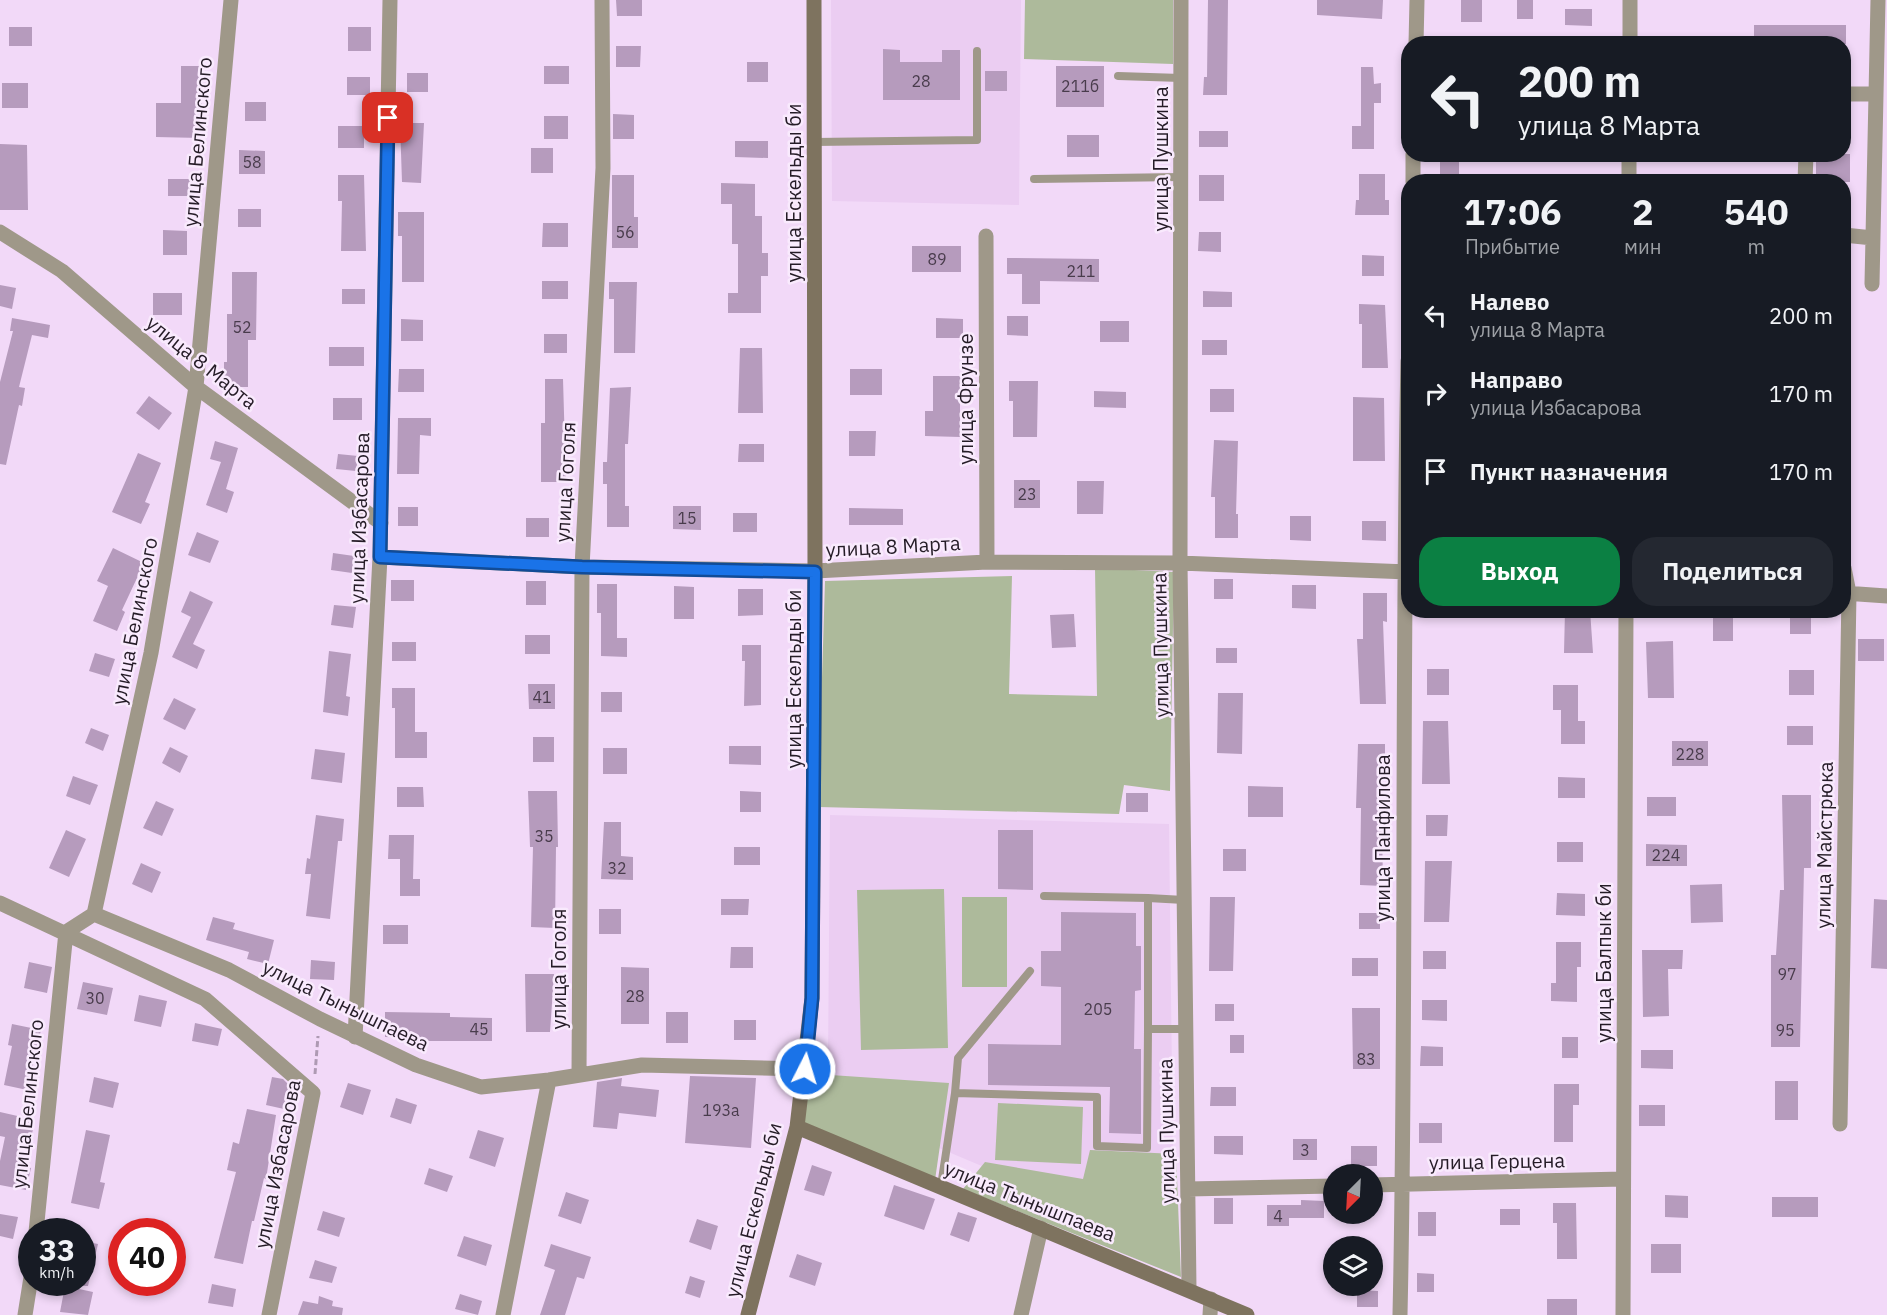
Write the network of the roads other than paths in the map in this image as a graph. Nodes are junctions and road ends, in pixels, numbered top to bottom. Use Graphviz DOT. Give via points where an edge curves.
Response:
graph roads {
  1 [pos="231,0"];
  2 [pos="390,0"];
  3 [pos="602,0"];
  4 [pos="814,0"];
  5 [pos="1181,0"];
  6 [pos="1417,0"];
  7 [pos="1630,0"];
  8 [pos="1878,0"];
  9 [pos="1416,36"];
  10 [pos="1630,36"];
  11 [pos="977,51"];
  12 [pos="1118,76"];
  13 [pos="1181,78"];
  14 [pos="1851,94"];
  15 [pos="1876,94"];
  16 [pos="1881,122"];
  17 [pos="814,142"];
  18 [pos="1181,177"];
  19 [pos="1034,179"];
  20 [pos="0,232"];
  21 [pos="986,236"];
  22 [pos="1851,236"];
  23 [pos="1873,238"];
  24 [pos="1872,284"];
  25 [pos="196,387"];
  26 [pos="381,523"];
  27 [pos="380,557"];
  28 [pos="987,562"];
  29 [pos="1180,563"];
  30 [pos="582,567"];
  31 [pos="815,572"];
  32 [pos="1401,572"];
  33 [pos="1851,593"];
  34 [pos="1887,596"];
  35 [pos="1406,618"];
  36 [pos="1626,618"];
  37 [pos="1846,618"];
  38 [pos="1044,896"];
  39 [pos="1148,898"];
  40 [pos="1185,900"];
  41 [pos="0,903"];
  42 [pos="94,914"];
  43 [pos="66,932"];
  44 [pos="1030,971"];
  45 [pos="1148,1029"];
  46 [pos="1186,1029"];
  47 [pos="355,1037"];
  48 [pos="805,1069"];
  49 [pos="579,1074"];
  50 [pos="549,1080"];
  51 [pos="955,1093"];
  52 [pos="1840,1124"];
  53 [pos="797,1127"];
  54 [pos="1623,1179"];
  55 [pos="1403,1184"];
  56 [pos="1383,1185"];
  57 [pos="941,1186"];
  58 [pos="1323,1186"];
  59 [pos="1188,1189"];
  60 [pos="37,1218"];
  61 [pos="1041,1228"];
  62 [pos="1189,1289"];
  63 [pos="29,1296"];
  64 [pos="1211,1299"];
  65 [pos="1626,1314"];
  66 [pos="26,1315"];
  67 [pos="269,1315"];
  68 [pos="503,1315"];
  69 [pos="748,1315"];
  70 [pos="1021,1315"];
  71 [pos="1210,1315"];
  72 [pos="1247,1315"];
  73 [pos="1400,1315"];
  1 -- 25 [label="street, улица Белинского"];
  2 -- 26 [label="street, улица Избасарова"];
  3 -- 30 [label="street, улица Гоголя" via="603,168"];
  4 -- 17 [label="street, улица Ескельды би"];
  5 -- 13 [label="street, улица Пушкина"];
  6 -- 9 [label="street"];
  7 -- 10 [label="street"];
  8 -- 15 [label="street"];
  11 -- 17 [label="lane" via="977,140"];
  12 -- 13 [label="lane"];
  13 -- 18 [label="street, улица Пушкина"];
  14 -- 15 [label="street"];
  15 -- 16 [label="street"];
  16 -- 23 [label="street"];
  17 -- 31 [label="street, улица Ескельды би"];
  18 -- 19 [label="lane"];
  18 -- 29 [label="street, улица Пушкина"];
  20 -- 25 [label="street, улица 8 Марта" via="62,271"];
  21 -- 28 [label="street, улица Фрунзе"];
  22 -- 23 [label="street"];
  23 -- 24 [label="street"];
  25 -- 26 [label="street, улица 8 Марта"];
  25 -- 42 [label="street, улица Белинского" via="151,653"];
  26 -- 27 [label="street, улица Избасарова"];
  27 -- 30 [label="street, улица 8 Марта"];
  27 -- 47 [label="street, улица Избасарова"];
  28 -- 29 [label="street, улица 8 Марта"];
  28 -- 31 [label="street, улица 8 Марта"];
  29 -- 32 [label="street, улица 8 Марта"];
  29 -- 40 [label="street, улица Пушкина"];
  30 -- 31 [label="street, улица 8 Марта"];
  30 -- 49 [label="street, улица Гоголя"];
  31 -- 48 [label="street, улица Ескельды би" via="812,998"];
  33 -- 34 [label="street"];
  35 -- 55 [label="street, улица Панфилова"];
  36 -- 54 [label="street, улица Балпык би"];
  37 -- 52 [label="street, улица Майстрюка"];
  38 -- 39 [label="lane"];
  39 -- 40 [label="lane"];
  39 -- 45 [label="lane"];
  40 -- 46 [label="street, улица Пушкина"];
  41 -- 43 [label="street"];
  42 -- 43 [label="street"];
  42 -- 47 [label="street, улица Тынышпаева" via="229,970"];
  43 -- 60 [label="street, улица Белинского"];
  43 -- 67 [label="street, улица Избасарова" via="206,999 313,1093"];
  44 -- 51 [label="lane" via="958,1058"];
  45 -- 46 [label="lane"];
  45 -- 51 [label="lane" via="1147,1149 1096,1146 1097,1097"];
  46 -- 59 [label="street, улица Пушкина"];
  47 -- 50 [label="street, улица Тынышпаева" via="416,1065 481,1087"];
  48 -- 49 [label="street, улица Тынышпаева" via="642,1065"];
  48 -- 53 [label="street, улица Ескельды би"];
  49 -- 50 [label="street, улица Тынышпаева"];
  50 -- 68 [label="street"];
  51 -- 57 [label="lane"];
  53 -- 57 [label="street, улица Тынышпаева"];
  53 -- 69 [label="street, улица Ескельды би"];
  54 -- 55 [label="street, улица Герцена"];
  54 -- 65 [label="street, улица Балпык би"];
  55 -- 56 [label="street, улица Герцена"];
  55 -- 73 [label="street, улица Панфилова"];
  57 -- 61 [label="street, улица Тынышпаева"];
  58 -- 59 [label="street"];
  59 -- 62 [label="street, улица Пушкина"];
  61 -- 62 [label="street, улица Тынышпаева"];
  61 -- 70 [label="street"];
  62 -- 64 [label="street, улица Тынышпаева"];
  63 -- 66 [label="street"];
  64 -- 71 [label="street"];
  64 -- 72 [label="street, улица Тынышпаева"];
}
